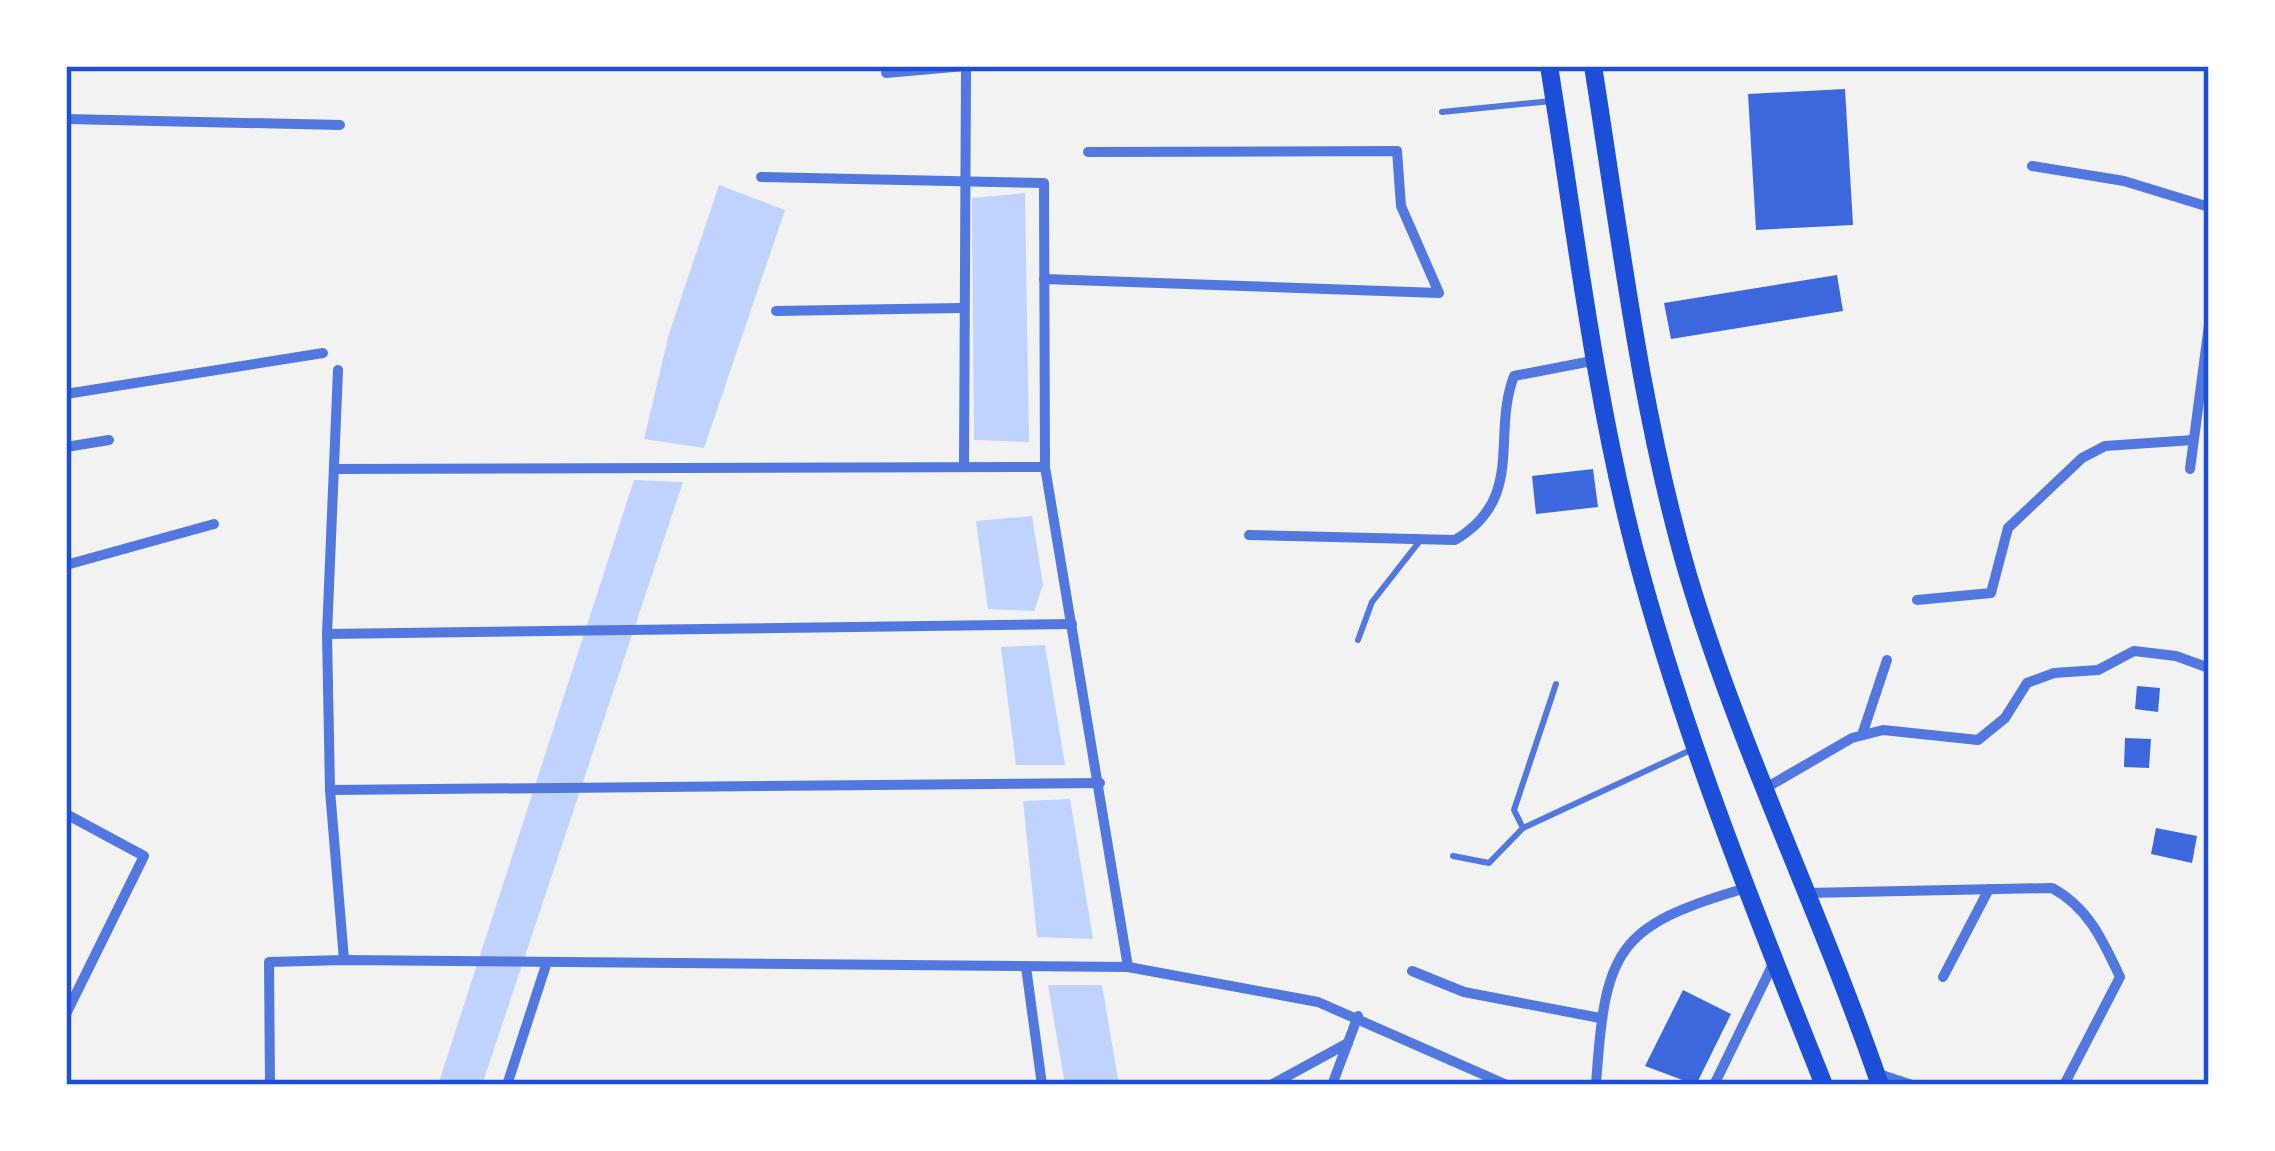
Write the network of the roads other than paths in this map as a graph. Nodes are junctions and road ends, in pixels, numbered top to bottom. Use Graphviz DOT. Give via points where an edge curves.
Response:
graph roads {
  1 [pos="1549,66"];
  2 [pos="1592,66"];
  3 [pos="966,68"];
  4 [pos="886,73"];
  5 [pos="1555,100"];
  6 [pos="1442,112"];
  7 [pos="66,119"];
  8 [pos="340,124"];
  9 [pos="1088,152"];
  10 [pos="2032,166"];
  11 [pos="761,176"];
  12 [pos="964,185"];
  13 [pos="2209,207"];
  14 [pos="1044,279"];
  15 [pos="961,308"];
  16 [pos="776,311"];
  17 [pos="2209,325"];
  18 [pos="322,353"];
  19 [pos="1597,360"];
  20 [pos="338,370"];
  21 [pos="66,394"];
  22 [pos="2204,399"];
  23 [pos="109,440"];
  24 [pos="2194,440"];
  25 [pos="66,447"];
  26 [pos="964,466"];
  27 [pos="1045,467"];
  28 [pos="334,469"];
  29 [pos="2190,469"];
  30 [pos="214,524"];
  31 [pos="1249,535"];
  32 [pos="1421,539"];
  33 [pos="66,565"];
  34 [pos="1916,600"];
  35 [pos="1072,624"];
  36 [pos="326,634"];
  37 [pos="1358,640"];
  38 [pos="1887,660"];
  39 [pos="2209,668"];
  40 [pos="1556,684"];
  41 [pos="1862,735"];
  42 [pos="1696,747"];
  43 [pos="1100,784"];
  44 [pos="1764,789"];
  45 [pos="330,790"];
  46 [pos="66,814"];
  47 [pos="1523,828"];
  48 [pos="1454,856"];
  49 [pos="1746,888"];
  50 [pos="1989,889"];
  51 [pos="1804,892"];
  52 [pos="344,960"];
  53 [pos="1774,961"];
  54 [pos="547,962"];
  55 [pos="1026,967"];
  56 [pos="1128,967"];
  57 [pos="1412,971"];
  58 [pos="1943,977"];
  59 [pos="66,1013"];
  60 [pos="1358,1016"];
  61 [pos="1600,1018"];
  62 [pos="1348,1043"];
  63 [pos="1878,1079"];
  64 [pos="270,1085"];
  65 [pos="507,1085"];
  66 [pos="1042,1085"];
  67 [pos="1271,1085"];
  68 [pos="1331,1085"];
  69 [pos="1507,1085"];
  70 [pos="1596,1085"];
  71 [pos="1714,1085"];
  72 [pos="1824,1085"];
  73 [pos="1912,1085"];
  74 [pos="2064,1085"];
  1 -- 5 [label="main road"];
  2 -- 44 [label="main road" via="1672,509"];
  3 -- 4 [label="street"];
  3 -- 12 [label="street"];
  5 -- 6 [label="lane"];
  5 -- 19 [label="main road"];
  7 -- 8 [label="street"];
  9 -- 14 [label="street" via="1397,151 1401,206 1439,293"];
  10 -- 13 [label="street" via="2124,181"];
  11 -- 12 [label="street"];
  12 -- 14 [label="street" via="1044,183"];
  12 -- 15 [label="street"];
  14 -- 27 [label="street"];
  15 -- 16 [label="street"];
  15 -- 26 [label="street"];
  17 -- 22 [label="street"];
  18 -- 21 [label="street"];
  19 -- 32 [label="street" via="1514,376 1498,494 1467,533"];
  19 -- 42 [label="main road" via="1635,549"];
  20 -- 28 [label="street"];
  22 -- 24 [label="street"];
  23 -- 25 [label="street"];
  24 -- 29 [label="street"];
  24 -- 34 [label="street" via="2105,446 2082,458 2008,528 1991,593"];
  26 -- 27 [label="street"];
  26 -- 28 [label="street"];
  27 -- 35 [label="street"];
  28 -- 36 [label="street"];
  30 -- 33 [label="street"];
  31 -- 32 [label="street"];
  32 -- 37 [label="lane" via="1372,602"];
  35 -- 36 [label="street"];
  35 -- 43 [label="street"];
  36 -- 45 [label="street"];
  38 -- 41 [label="street"];
  39 -- 41 [label="street" via="2134,651 2098,670 2027,683 2005,718 1978,740"];
  40 -- 47 [label="lane" via="1514,810"];
  41 -- 44 [label="street"];
  42 -- 47 [label="lane"];
  42 -- 49 [label="main road"];
  43 -- 45 [label="street"];
  43 -- 56 [label="street"];
  44 -- 51 [label="main road"];
  45 -- 52 [label="street"];
  46 -- 59 [label="street" via="144,856"];
  47 -- 48 [label="lane" via="1490,863"];
  49 -- 53 [label="main road"];
  49 -- 61 [label="street" via="1642,928 1620,956"];
  50 -- 51 [label="street"];
  50 -- 58 [label="street"];
  50 -- 74 [label="street" via="2052,888 2073,899 2120,977"];
  51 -- 63 [label="main road"];
  52 -- 54 [label="street"];
  52 -- 64 [label="street" via="269,962"];
  53 -- 71 [label="street"];
  53 -- 72 [label="main road"];
  54 -- 55 [label="street"];
  54 -- 65 [label="street"];
  55 -- 56 [label="street"];
  55 -- 66 [label="street"];
  56 -- 60 [label="street"];
  57 -- 61 [label="street" via="1464,992"];
  60 -- 62 [label="street"];
  60 -- 69 [label="street"];
  61 -- 70 [label="street"];
  62 -- 67 [label="street"];
  62 -- 68 [label="street"];
  63 -- 73 [label="street"];
}
